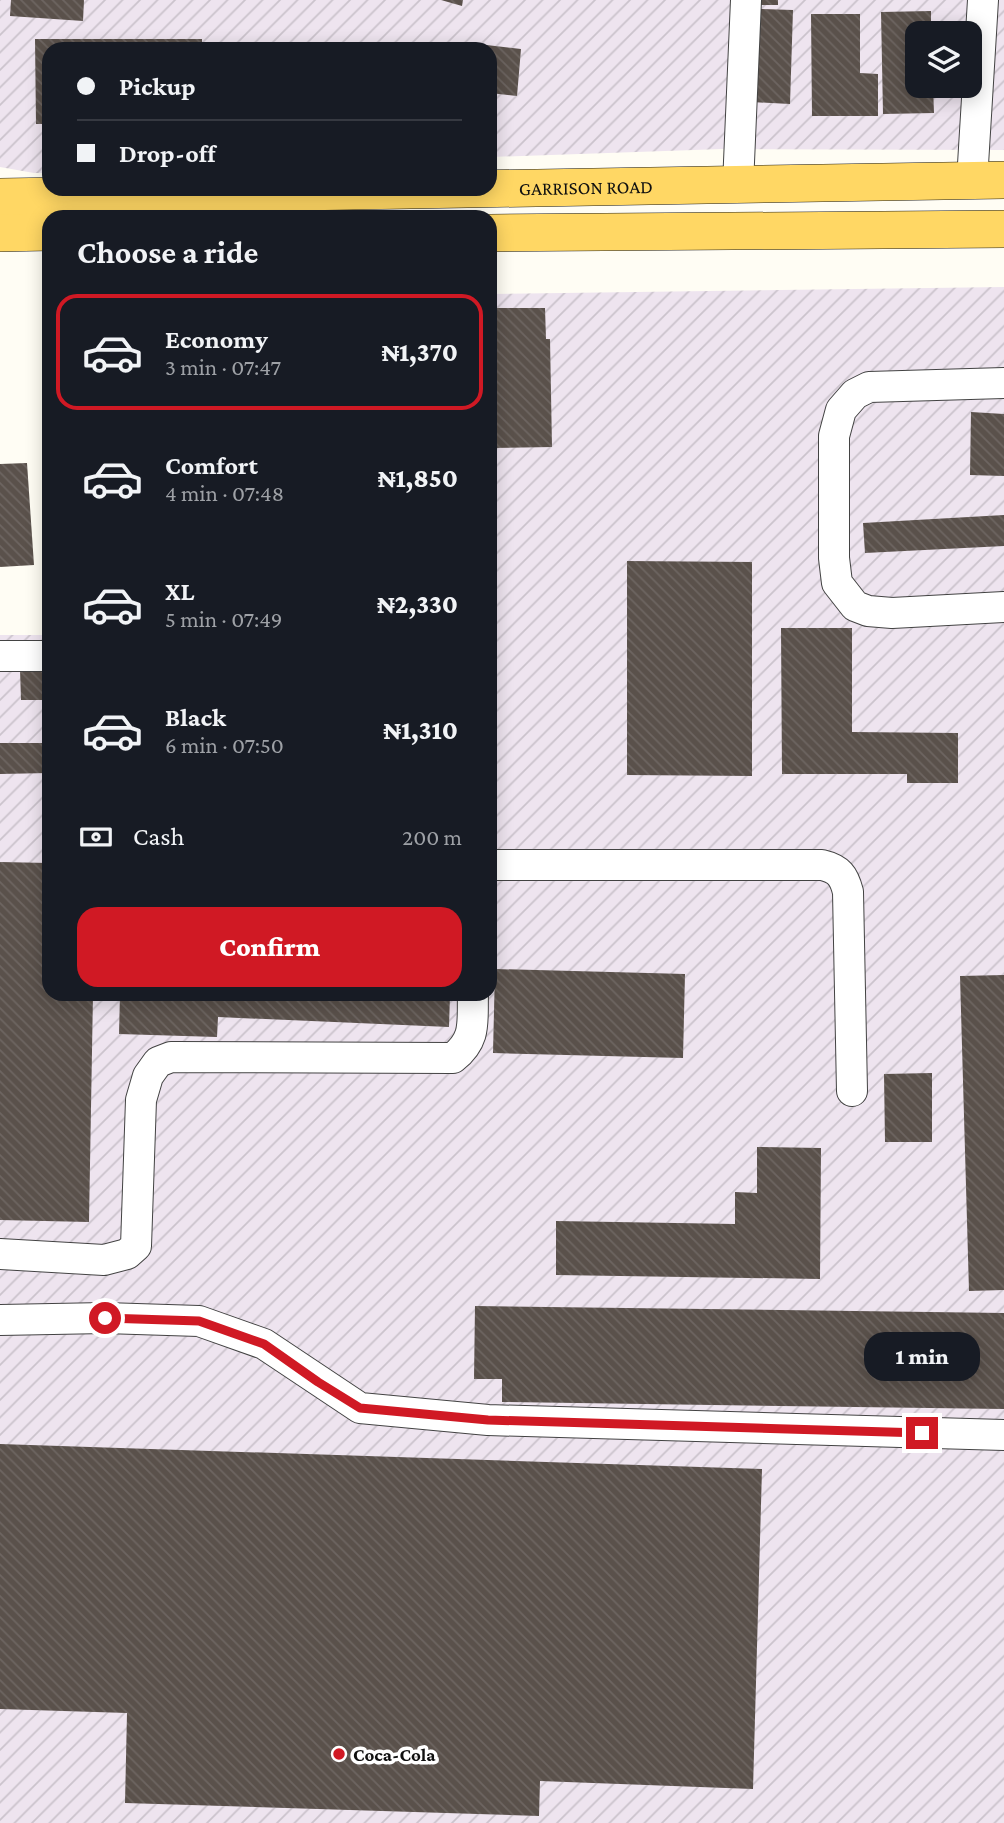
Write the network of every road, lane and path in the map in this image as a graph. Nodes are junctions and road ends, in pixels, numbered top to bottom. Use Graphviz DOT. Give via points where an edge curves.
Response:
graph roads {
  1 [pos="746,0"];
  2 [pos="983,0"];
  3 [pos="988,180"];
  4 [pos="738,185"];
  5 [pos="497,189"];
  6 [pos="42,195"];
  7 [pos="2,196"];
  8 [pos="1004,229"];
  9 [pos="42,232"];
  10 [pos="42,232"];
  11 [pos="0,233"];
  12 [pos="497,233"];
  13 [pos="0,247"];
  14 [pos="1004,383"];
  15 [pos="1004,607"];
  16 [pos="0,656"];
  17 [pos="42,656"];
  18 [pos="497,865"];
  19 [pos="473,1001"];
  20 [pos="852,1091"];
  21 [pos="0,1254"];
  22 [pos="0,1320"];
  23 [pos="1004,1435"];
  1 -- 4 [label="lane"];
  2 -- 3 [label="lane"];
  3 -- 4 [label="main road, GARRISON ROAD"];
  4 -- 5 [label="main road, GARRISON ROAD"];
  6 -- 7 [label="main road, GARRISON ROAD"];
  8 -- 12 [label="main road"];
  9 -- 11 [label="main road"];
  10 -- 13 [label="main road"];
  14 -- 15 [label="lane" via="869,387 855,394 841,410 834,436 834,558 837,583 855,606 868,611"];
  16 -- 17 [label="lane"];
  18 -- 20 [label="lane" via="835,868 845,877 848,892"];
  19 -- 21 [label="lane" via="471,1036 453,1058 171,1057 158,1062 141,1100 136,1246 127,1254 104,1260"];
  22 -- 23 [label="lane" via="199,1321 264,1344 360,1408 488,1420"];
}
